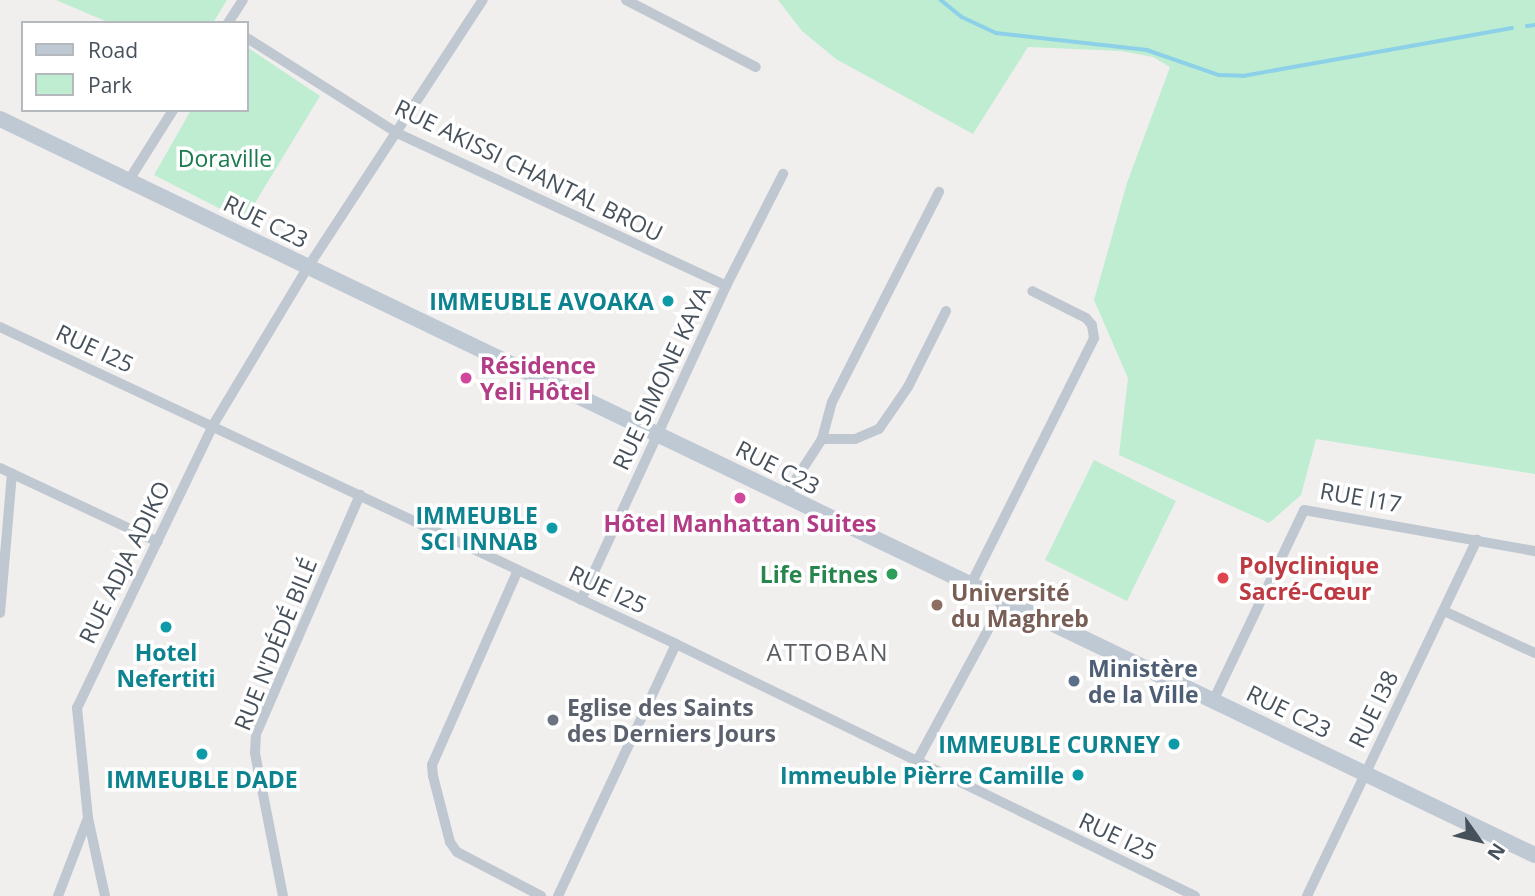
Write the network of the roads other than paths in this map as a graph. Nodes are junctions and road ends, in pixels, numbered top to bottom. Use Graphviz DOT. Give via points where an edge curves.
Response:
graph roads {
  1 [pos="243,0"];
  2 [pos="483,0"];
  3 [pos="626,0"];
  4 [pos="229,21"];
  5 [pos="248,38"];
  6 [pos="756,67"];
  7 [pos="172,112"];
  8 [pos="0,119"];
  9 [pos="397,133"];
  10 [pos="783,174"];
  11 [pos="129,180"];
  12 [pos="939,192"];
  13 [pos="308,267"];
  14 [pos="726,286"];
  15 [pos="1032,292"];
  16 [pos="946,311"];
  17 [pos="0,327"];
  18 [pos="213,425"];
  19 [pos="659,433"];
  20 [pos="822,439"];
  21 [pos="0,468"];
  22 [pos="12,474"];
  23 [pos="360,495"];
  24 [pos="785,496"];
  25 [pos="1477,540"];
  26 [pos="158,542"];
  27 [pos="1535,551"];
  28 [pos="518,570"];
  29 [pos="971,584"];
  30 [pos="581,600"];
  31 [pos="1004,600"];
  32 [pos="1444,611"];
  33 [pos="0,613"];
  34 [pos="676,644"];
  35 [pos="1535,653"];
  36 [pos="1214,699"];
  37 [pos="916,763"];
  38 [pos="1365,774"];
  39 [pos="88,818"];
  40 [pos="1535,855"];
  41 [pos="58,896"];
  42 [pos="105,896"];
  43 [pos="283,896"];
  44 [pos="541,896"];
  45 [pos="558,896"];
  46 [pos="1195,896"];
  47 [pos="1307,896"];
  1 -- 4 [label="street"];
  2 -- 9 [label="street, RUE ADJA ADIKO"];
  3 -- 6 [label="street"];
  5 -- 9 [label="street, RUE AKISSI CHANTAL BROU"];
  7 -- 11 [label="street"];
  8 -- 11 [label="street, RUE C23"];
  9 -- 13 [label="street, RUE ADJA ADIKO"];
  9 -- 14 [label="street, RUE AKISSI CHANTAL BROU"];
  10 -- 14 [label="street, RUE SIMONE KAYA"];
  11 -- 13 [label="street, RUE C23"];
  12 -- 20 [label="street" via="832,402"];
  13 -- 18 [label="street, RUE ADJA ADIKO"];
  13 -- 19 [label="street, RUE C23"];
  14 -- 19 [label="street, RUE SIMONE KAYA"];
  15 -- 29 [label="street" via="1086,318 1094,338"];
  16 -- 20 [label="street" via="908,387 879,429 855,439"];
  17 -- 18 [label="street, RUE I25"];
  18 -- 23 [label="street, RUE I25"];
  18 -- 26 [label="street, RUE ADJA ADIKO"];
  19 -- 24 [label="street, RUE C23"];
  19 -- 30 [label="street, RUE SIMONE KAYA"];
  20 -- 24 [label="street"];
  21 -- 22 [label="street"];
  22 -- 26 [label="street"];
  22 -- 33 [label="street"];
  23 -- 28 [label="street, RUE I25"];
  23 -- 43 [label="street, RUE N'DÉDÉ BILÉ" via="256,734 255,753"];
  24 -- 29 [label="street, RUE C23"];
  25 -- 27 [label="street, RUE I17"];
  25 -- 32 [label="street, RUE I38"];
  25 -- 36 [label="street, RUE I17" via="1304,510"];
  26 -- 39 [label="street, RUE ADJA ADIKO" via="77,708"];
  28 -- 30 [label="street, RUE I25"];
  28 -- 44 [label="street" via="432,765 450,842 457,852"];
  29 -- 31 [label="street, RUE C23"];
  30 -- 34 [label="street, RUE I25"];
  31 -- 36 [label="street, RUE C23"];
  31 -- 37 [label="street"];
  32 -- 35 [label="street"];
  32 -- 38 [label="street, RUE I38"];
  34 -- 37 [label="street, RUE I25"];
  34 -- 45 [label="street"];
  36 -- 38 [label="street, RUE C23"];
  37 -- 46 [label="street, RUE I25"];
  38 -- 40 [label="street, RUE C23"];
  38 -- 47 [label="street, RUE I38"];
  39 -- 41 [label="street, RUE ADJA ADIKO"];
  39 -- 42 [label="street"];
}
